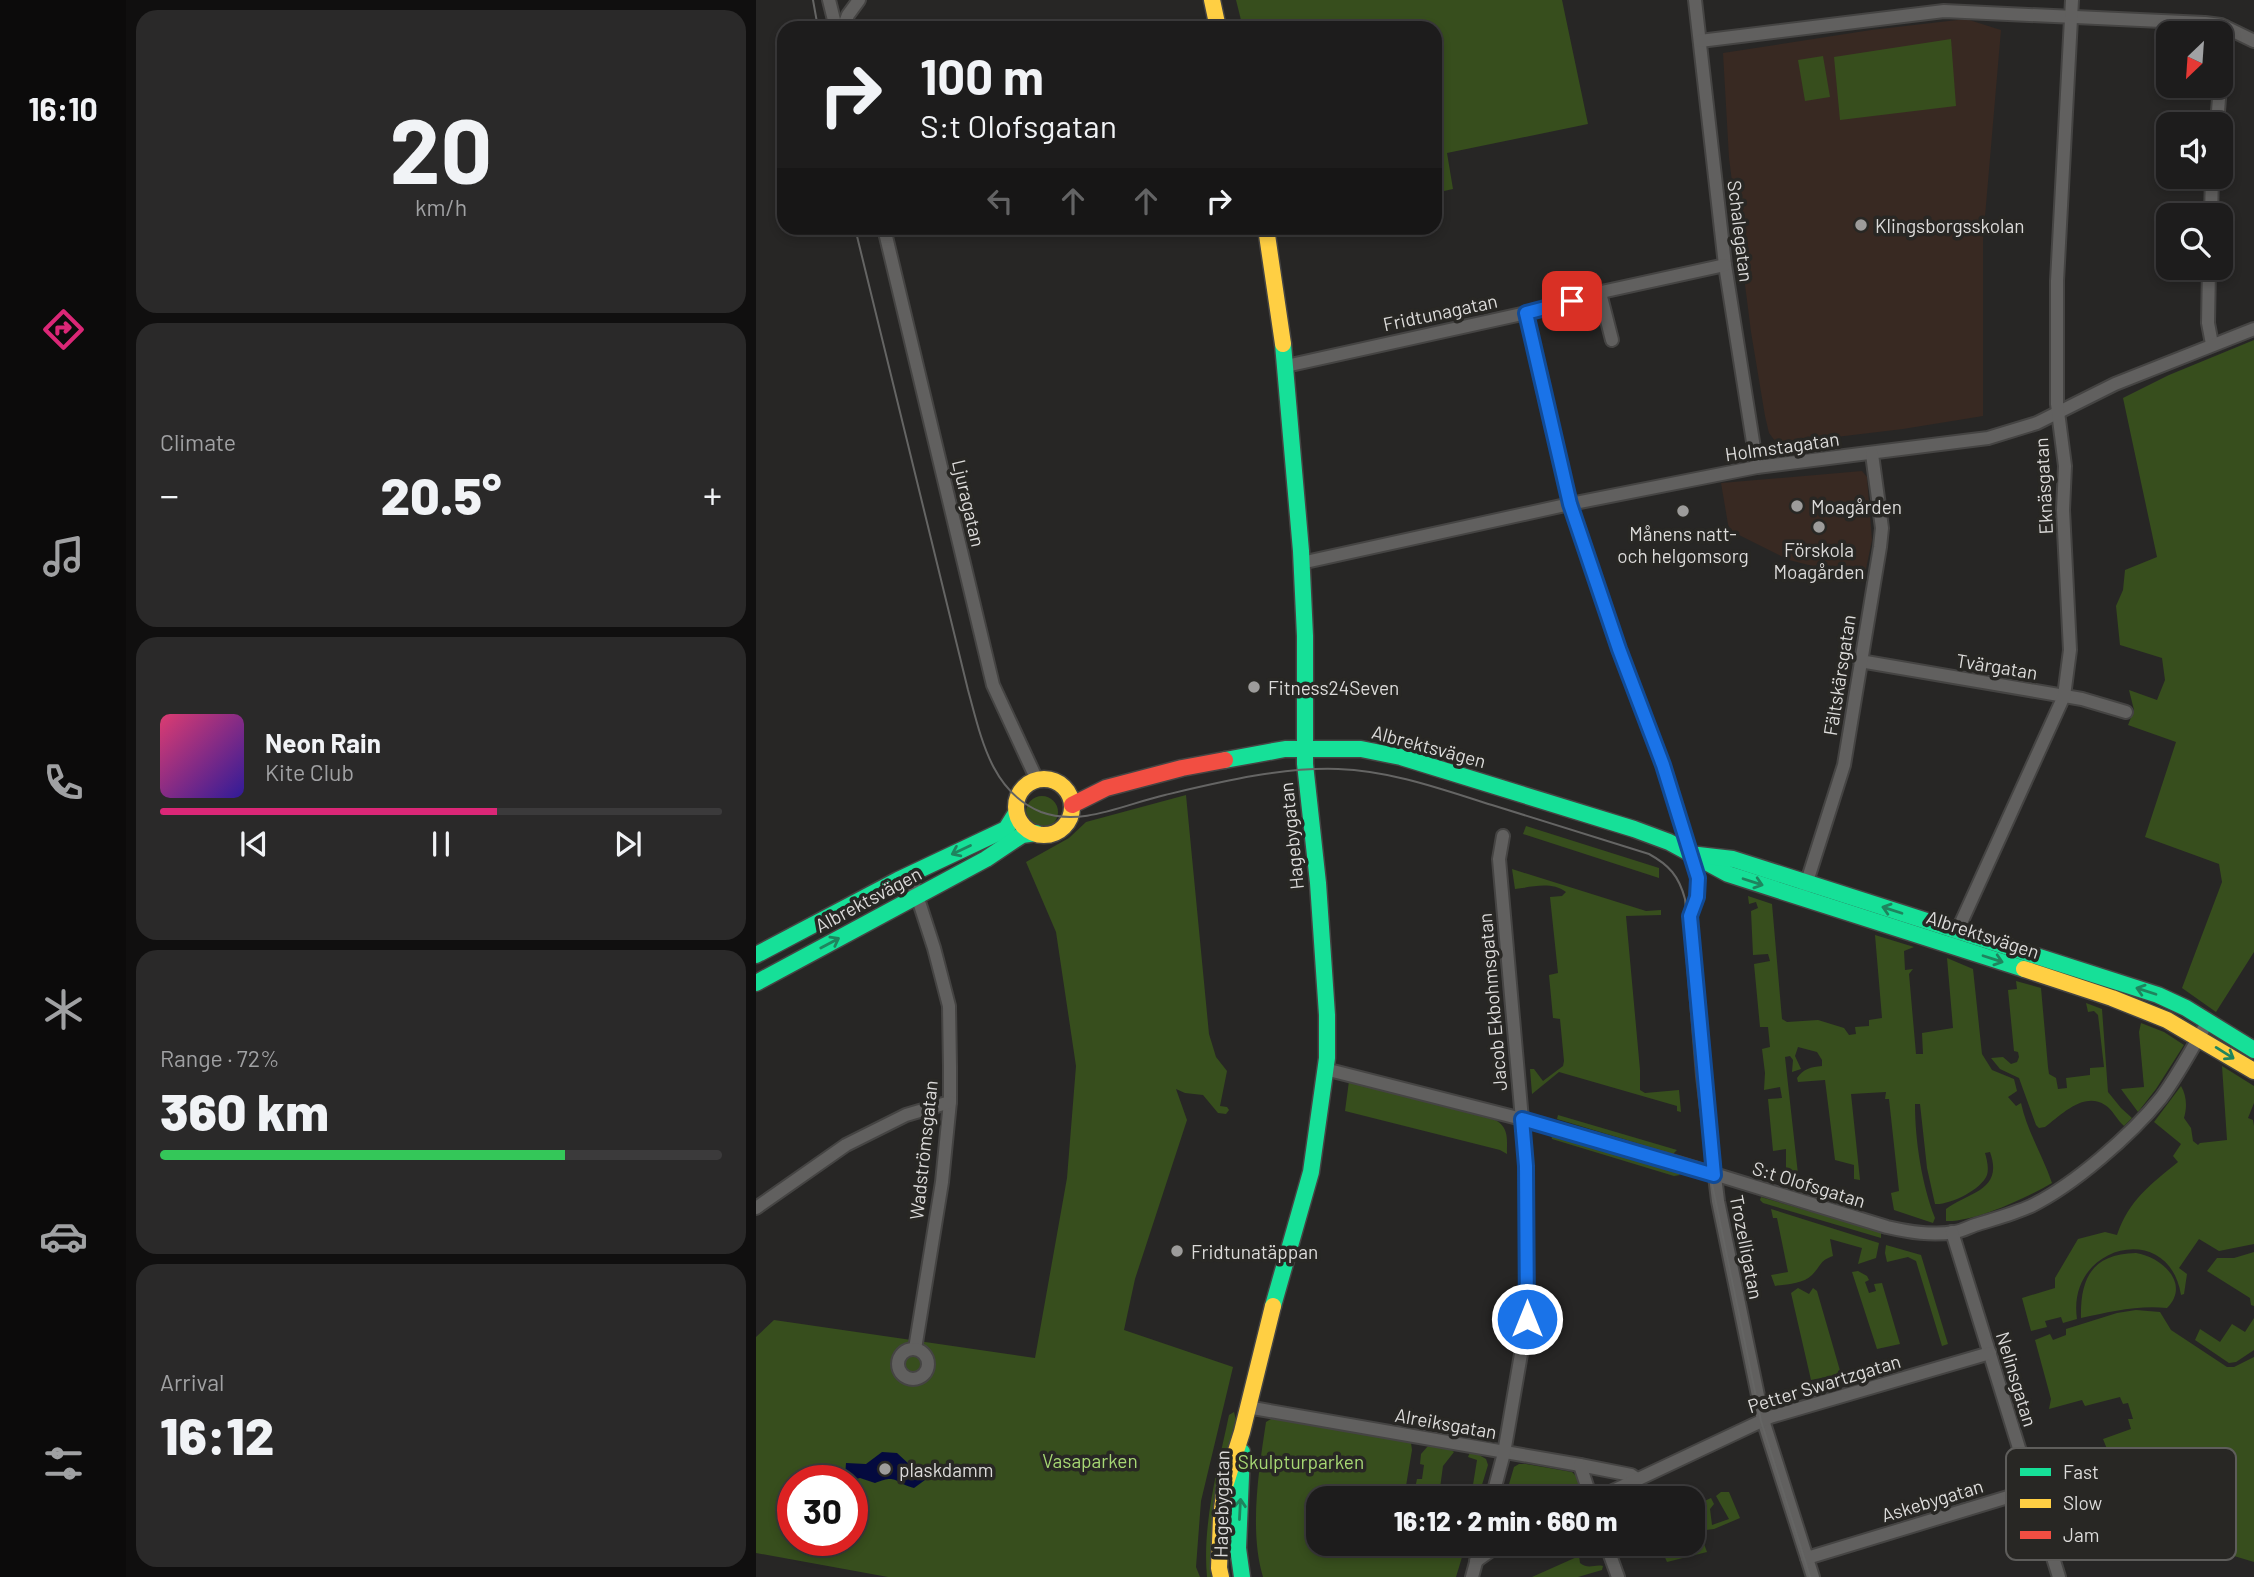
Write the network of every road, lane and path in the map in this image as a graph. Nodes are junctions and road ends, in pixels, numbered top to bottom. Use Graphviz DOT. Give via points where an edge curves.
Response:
graph roads {
  1 [pos="829,0"];
  2 [pos="859,0"];
  3 [pos="1212,0"];
  4 [pos="1695,0"];
  5 [pos="2072,0"];
  6 [pos="2071,17"];
  7 [pos="834,21"];
  8 [pos="846,21"];
  9 [pos="1216,21"];
  10 [pos="2172,21"];
  11 [pos="2233,31"];
  12 [pos="1700,41"];
  13 [pos="2254,41"];
  14 [pos="886,235"];
  15 [pos="1267,235"];
  16 [pos="1725,265"];
  17 [pos="2209,280"];
  18 [pos="1600,293"];
  19 [pos="1526,313"];
  20 [pos="2254,329"];
  21 [pos="1612,340"];
  22 [pos="2212,344"];
  23 [pos="1286,366"];
  24 [pos="2058,414"];
  25 [pos="1872,454"];
  26 [pos="1757,467"];
  27 [pos="1570,504"];
  28 [pos="1301,563"];
  29 [pos="1860,661"];
  30 [pos="2064,696"];
  31 [pos="2126,712"];
  32 [pos="1305,747"];
  33 [pos="1037,780"];
  34 [pos="1063,787"];
  35 [pos="1106,788"];
  36 [pos="1072,805"];
  37 [pos="1016,813"];
  38 [pos="1036,833"];
  39 [pos="1503,836"];
  40 [pos="1691,855"];
  41 [pos="910,874"];
  42 [pos="1804,890"];
  43 [pos="918,896"];
  44 [pos="1954,938"];
  45 [pos="756,955"];
  46 [pos="756,983"];
  47 [pos="2208,1021"];
  48 [pos="2199,1037"];
  49 [pos="2254,1050"];
  50 [pos="1325,1069"];
  51 [pos="2254,1071"];
  52 [pos="950,1102"];
  53 [pos="1522,1119"];
  54 [pos="1714,1175"];
  55 [pos="756,1208"];
  56 [pos="1952,1232"];
  57 [pos="915,1349"];
  58 [pos="1990,1353"];
  59 [pos="1247,1407"];
  60 [pos="1763,1420"];
  61 [pos="1242,1432"];
  62 [pos="2018,1448"];
  63 [pos="1504,1453"];
  64 [pos="1580,1465"];
  65 [pos="1637,1479"];
  66 [pos="1495,1486"];
  67 [pos="1587,1486"];
  68 [pos="1623,1486"];
  69 [pos="2006,1498"];
  70 [pos="1477,1556"];
  71 [pos="1483,1556"];
  72 [pos="1610,1556"];
  73 [pos="1807,1558"];
  74 [pos="2054,1560"];
  75 [pos="1476,1561"];
  76 [pos="1221,1577"];
  77 [pos="1242,1577"];
  78 [pos="1472,1577"];
  79 [pos="1618,1577"];
  80 [pos="1813,1577"];
  81 [pos="2059,1577"];
  1 -- 7 [label="street"];
  2 -- 8 [label="street"];
  3 -- 9 [label="main road"];
  4 -- 12 [label="street, Schalegatan"];
  5 -- 6 [label="street, Eknäsgatan"];
  6 -- 10 [label="street"];
  6 -- 12 [label="street" via="1944,11"];
  6 -- 24 [label="street, Eknäsgatan" via="2057,281"];
  11 -- 13 [label="street"];
  12 -- 16 [label="street, Schalegatan"];
  14 -- 33 [label="street, Ljuragatan" via="993,685"];
  15 -- 23 [label="main road, Hagebygatan"];
  16 -- 18 [label="street, Fridtunagatan"];
  16 -- 26 [label="street, Schalegatan"];
  17 -- 22 [label="street"];
  18 -- 19 [label="street, Fridtunagatan"];
  18 -- 21 [label="street"];
  19 -- 23 [label="street, Fridtunagatan"];
  19 -- 27 [label="street, Trozelligatan"];
  20 -- 22 [label="street, Holmstagatan"];
  22 -- 24 [label="street, Holmstagatan" via="2115,384"];
  23 -- 28 [label="main road, Hagebygatan"];
  24 -- 25 [label="street, Holmstagatan" via="1988,438"];
  24 -- 30 [label="street, Eknäsgatan" via="2065,466 2070,650"];
  25 -- 26 [label="street, Holmstagatan"];
  25 -- 29 [label="street, Fältskärsgatan" via="1881,533"];
  26 -- 27 [label="street, Holmstagatan"];
  27 -- 28 [label="street, Holmstagatan"];
  27 -- 40 [label="street, Trozelligatan"];
  28 -- 32 [label="main road, Hagebygatan"];
  29 -- 30 [label="street, Tvärgatan"];
  29 -- 42 [label="street, Fältskärsgatan" via="1844,765"];
  30 -- 31 [label="street, Tvärgatan"];
  30 -- 44 [label="street, Eknäsgatan"];
  32 -- 35 [label="main road, Albrektsvägen" via="1182,768"];
  32 -- 40 [label="main road, Albrektsvägen" via="1361,749 1401,757 1646,833"];
  32 -- 50 [label="main road, Hagebygatan" via="1326,995"];
  33 -- 34 [label="main road" via="1047,779"];
  33 -- 37 [label="main road" via="1021,790"];
  34 -- 35 [label="main road, Albrektsvägen"];
  34 -- 36 [label="main road"];
  35 -- 36 [label="main road, Albrektsvägen"];
  36 -- 38 [label="main road" via="1071,818 1060,830"];
  37 -- 38 [label="main road" via="1020,822"];
  37 -- 41 [label="main road, Albrektsvägen, one-way" via="1006,829"];
  38 -- 43 [label="main road, Albrektsvägen" via="1022,835"];
  39 -- 53 [label="street, Jacob Ekbohmsgatan" via="1499,859"];
  40 -- 42 [label="main road, Albrektsvägen" via="1725,873"];
  40 -- 54 [label="street, Trozelligatan" via="1698,878 1690,916"];
  41 -- 43 [label="street, Wadströmsgatan"];
  41 -- 45 [label="main road, Albrektsvägen"];
  42 -- 44 [label="main road, Albrektsvägen"];
  46 -- 43 [label="main road, Albrektsvägen, one-way"];
  43 -- 52 [label="street, Wadströmsgatan" via="949,1006"];
  47 -- 44 [label="main road, Albrektsvägen, one-way" via="2158,995"];
  44 -- 48 [label="main road, Albrektsvägen, one-way" via="2167,1020"];
  47 -- 48 [label="street, S:t Olofsgatan"];
  47 -- 49 [label="main road, Albrektsvägen"];
  48 -- 51 [label="main road, Albrektsvägen, one-way"];
  48 -- 56 [label="street, S:t Olofsgatan" via="2174,1080 2129,1134 2032,1205"];
  50 -- 53 [label="street, S:t Olofsgatan"];
  50 -- 59 [label="main road, Hagebygatan" via="1311,1172"];
  52 -- 55 [label="street" via="905,1115 846,1145"];
  52 -- 57 [label="street, Wadströmsgatan"];
  53 -- 54 [label="street, S:t Olofsgatan"];
  53 -- 63 [label="street, Jacob Ekbohmsgatan" via="1527,1319"];
  54 -- 56 [label="street, S:t Olofsgatan" via="1887,1227 1919,1233"];
  54 -- 60 [label="street, Trozelligatan"];
  56 -- 58 [label="street, Nelinsgatan"];
  58 -- 60 [label="street, Petter Swartzgatan"];
  58 -- 62 [label="street, Nelinsgatan"];
  59 -- 61 [label="main road, Hagebygatan"];
  59 -- 63 [label="street, Alreiksgatan"];
  60 -- 65 [label="street, Petter Swartzgatan"];
  60 -- 73 [label="street, Trozelligatan"];
  61 -- 76 [label="main road, Hagebygatan" via="1225,1486"];
  77 -- 61 [label="main road, Hagebygatan, one-way" via="1238,1548"];
  63 -- 64 [label="street, Alreiksgatan"];
  63 -- 66 [label="street, Jacob Ekbohmsgatan"];
  64 -- 65 [label="street, Alreiksgatan"];
  64 -- 67 [label="street"];
  65 -- 68 [label="street, Petter Swartzgatan"];
  69 -- 73 [label="street, Askebygatan"];
  70 -- 75 [label="street"];
  71 -- 75 [label="street"];
  72 -- 79 [label="street"];
  73 -- 80 [label="street, Trozelligatan"];
  74 -- 81 [label="street, Nelinsgatan"];
  75 -- 78 [label="street"];
}
